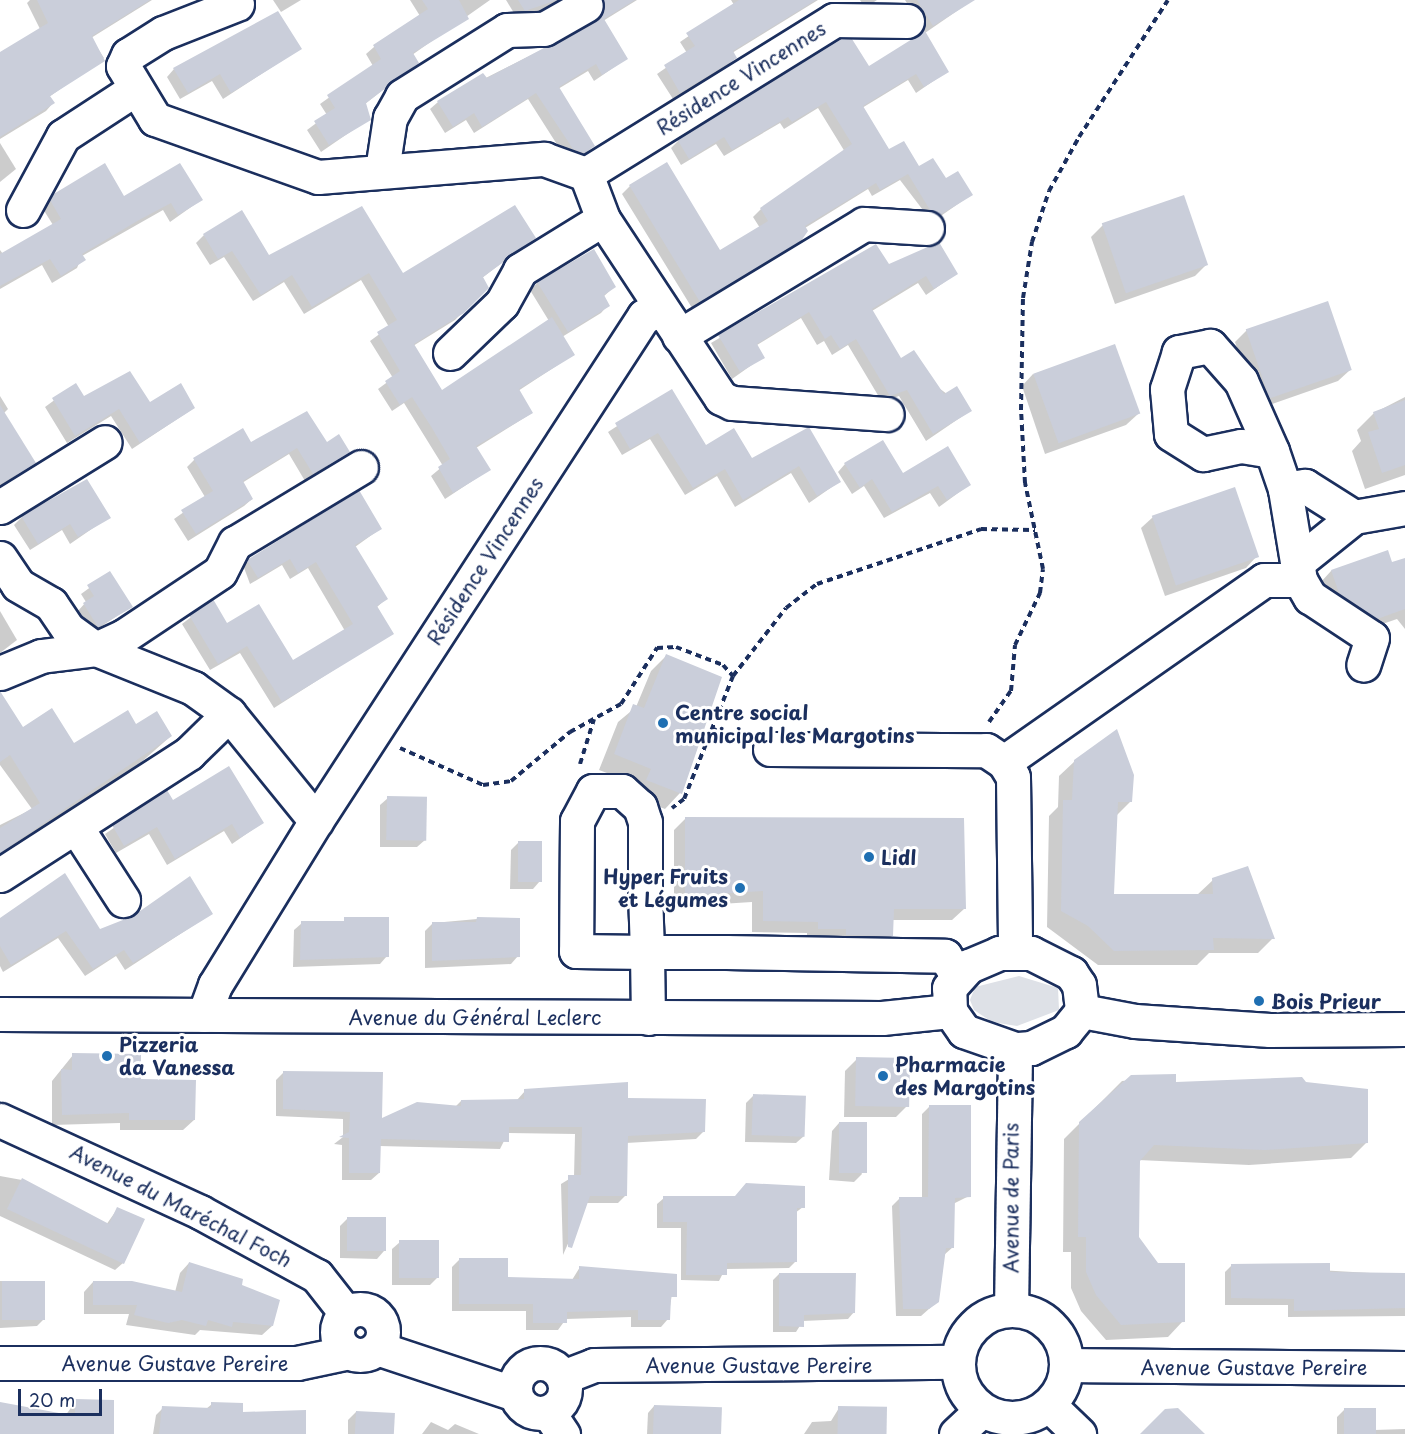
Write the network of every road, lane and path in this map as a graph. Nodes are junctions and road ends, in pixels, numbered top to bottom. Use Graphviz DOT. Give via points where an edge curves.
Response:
graph roads {
  1 [pos="1168,0"];
  2 [pos="237,4"];
  3 [pos="586,5"];
  4 [pos="907,21"];
  5 [pos="135,88"];
  6 [pos="382,170"];
  7 [pos="586,174"];
  8 [pos="23,210"];
  9 [pos="603,219"];
  10 [pos="927,228"];
  11 [pos="670,323"];
  12 [pos="450,353"];
  13 [pos="887,414"];
  14 [pos="105,442"];
  15 [pos="1272,451"];
  16 [pos="361,467"];
  17 [pos="1285,489"];
  18 [pos="0,507"];
  19 [pos="1405,508"];
  20 [pos="1354,517"];
  21 [pos="1035,530"];
  22 [pos="0,558"];
  23 [pos="1299,571"];
  24 [pos="96,649"];
  25 [pos="1363,665"];
  26 [pos="0,673"];
  27 [pos="733,676"];
  28 [pos="229,714"];
  29 [pos="594,719"];
  30 [pos="372,736"];
  31 [pos="770,749"];
  32 [pos="995,756"];
  33 [pos="593,791"];
  34 [pos="316,821"];
  35 [pos="645,822"];
  36 [pos="76,827"];
  37 [pos="0,875"];
  38 [pos="123,900"];
  39 [pos="647,952"];
  40 [pos="1015,952"];
  41 [pos="957,975"];
  42 [pos="950,1011"];
  43 [pos="1082,1011"];
  44 [pos="0,1014"];
  45 [pos="204,1015"];
  46 [pos="648,1018"];
  47 [pos="1405,1029"];
  48 [pos="1015,1049"];
  49 [pos="0,1120"];
  50 [pos="1011,1310"];
  51 [pos="370,1344"];
  52 [pos="958,1362"];
  53 [pos="0,1363"];
  54 [pos="1067,1365"];
  55 [pos="1405,1368"];
  56 [pos="563,1377"];
  57 [pos="516,1385"];
  58 [pos="1049,1405"];
  59 [pos="982,1410"];
  60 [pos="555,1423"];
  61 [pos="956,1434"];
  62 [pos="1079,1434"];
  1 -- 21 [label="path" via="1079,137 1049,191 1032,242 1020,372 1025,483"];
  2 -- 5 [label="street" via="163,33 128,55 123,66"];
  3 -- 6 [label="street" via="544,29 507,30 402,96 390,118"];
  4 -- 7 [label="street, Résidence Vincennes" via="834,20"];
  5 -- 6 [label="street" via="155,119 318,177"];
  5 -- 8 [label="street" via="63,136"];
  6 -- 7 [label="street" via="544,159"];
  7 -- 9 [label="street"];
  9 -- 11 [label="street"];
  9 -- 12 [label="street" via="520,270 502,303"];
  10 -- 11 [label="street, Résidence Vincennes" via="864,224"];
  11 -- 13 [label="street" via="710,386 732,404"];
  11 -- 30 [label="street, Résidence Vincennes" via="644,316"];
  14 -- 18 [label="street"];
  15 -- 17 [label="street"];
  16 -- 24 [label="street" via="235,543 220,572 124,636"];
  17 -- 20 [label="street" via="1305,486"];
  17 -- 23 [label="street"];
  19 -- 20 [label="street"];
  20 -- 23 [label="street"];
  21 -- 27 [label="path" via="981,529 870,562 817,585 786,608"];
  21 -- 32 [label="path" via="1043,569 1040,593 1016,645 1011,691 990,720"];
  22 -- 24 [label="street" via="18,585 51,604 68,629"];
  23 -- 25 [label="street" via="1310,597 1372,638"];
  23 -- 32 [label="street" via="1264,580"];
  24 -- 26 [label="street" via="41,656"];
  24 -- 28 [label="street" via="194,688"];
  27 -- 29 [label="path" via="723,665 676,647 657,648 628,697"];
  27 -- 35 [label="path" via="684,799"];
  28 -- 34 [label="street"];
  28 -- 36 [label="street" via="189,753"];
  29 -- 30 [label="path" via="570,732 518,777 490,786"];
  29 -- 33 [label="path" via="578,773"];
  30 -- 34 [label="street, Résidence Vincennes"];
  31 -- 32 [label="street"];
  32 -- 40 [label="street" via="1013,777"];
  33 -- 35 [label="street" via="622,791 640,807"];
  33 -- 39 [label="street" via="577,821 576,951"];
  34 -- 45 [label="street, Résidence Vincennes" via="214,985"];
  35 -- 39 [label="street"];
  36 -- 37 [label="street"];
  36 -- 38 [label="street"];
  39 -- 41 [label="street" via="945,956"];
  39 -- 46 [label="street"];
  40 -- 41 [label="street" via="985,957"];
  40 -- 43 [label="street" via="1060,963 1079,985"];
  41 -- 42 [label="street" via="950,988"];
  42 -- 46 [label="street, Avenue du Général Leclerc" via="882,1018"];
  42 -- 48 [label="street" via="976,1039"];
  43 -- 47 [label="street" via="1135,1021 1270,1030"];
  43 -- 48 [label="street" via="1049,1042"];
  44 -- 45 [label="street, Avenue du Général Leclerc"];
  45 -- 46 [label="street, Avenue du Général Leclerc"];
  48 -- 50 [label="street, Avenue de Paris"];
  49 -- 51 [label="street, Avenue du Maréchal Foch" via="200,1212 317,1276 346,1313 337,1334"];
  50 -- 52 [label="street" via="974,1325"];
  50 -- 54 [label="street" via="1050,1325"];
  51 -- 53 [label="street, Avenue Gustave Pereire" via="297,1363"];
  51 -- 57 [label="street"];
  52 -- 56 [label="street, Avenue Gustave Pereire" via="594,1365"];
  52 -- 59 [label="street" via="964,1389"];
  54 -- 55 [label="street, Avenue Gustave Pereire"];
  54 -- 58 [label="street"];
  56 -- 57 [label="street" via="544,1363 529,1365"];
  56 -- 60 [label="street"];
  57 -- 60 [label="street" via="531,1412"];
  58 -- 59 [label="street" via="1016,1419"];
  58 -- 62 [label="street"];
  59 -- 61 [label="street"];
}
